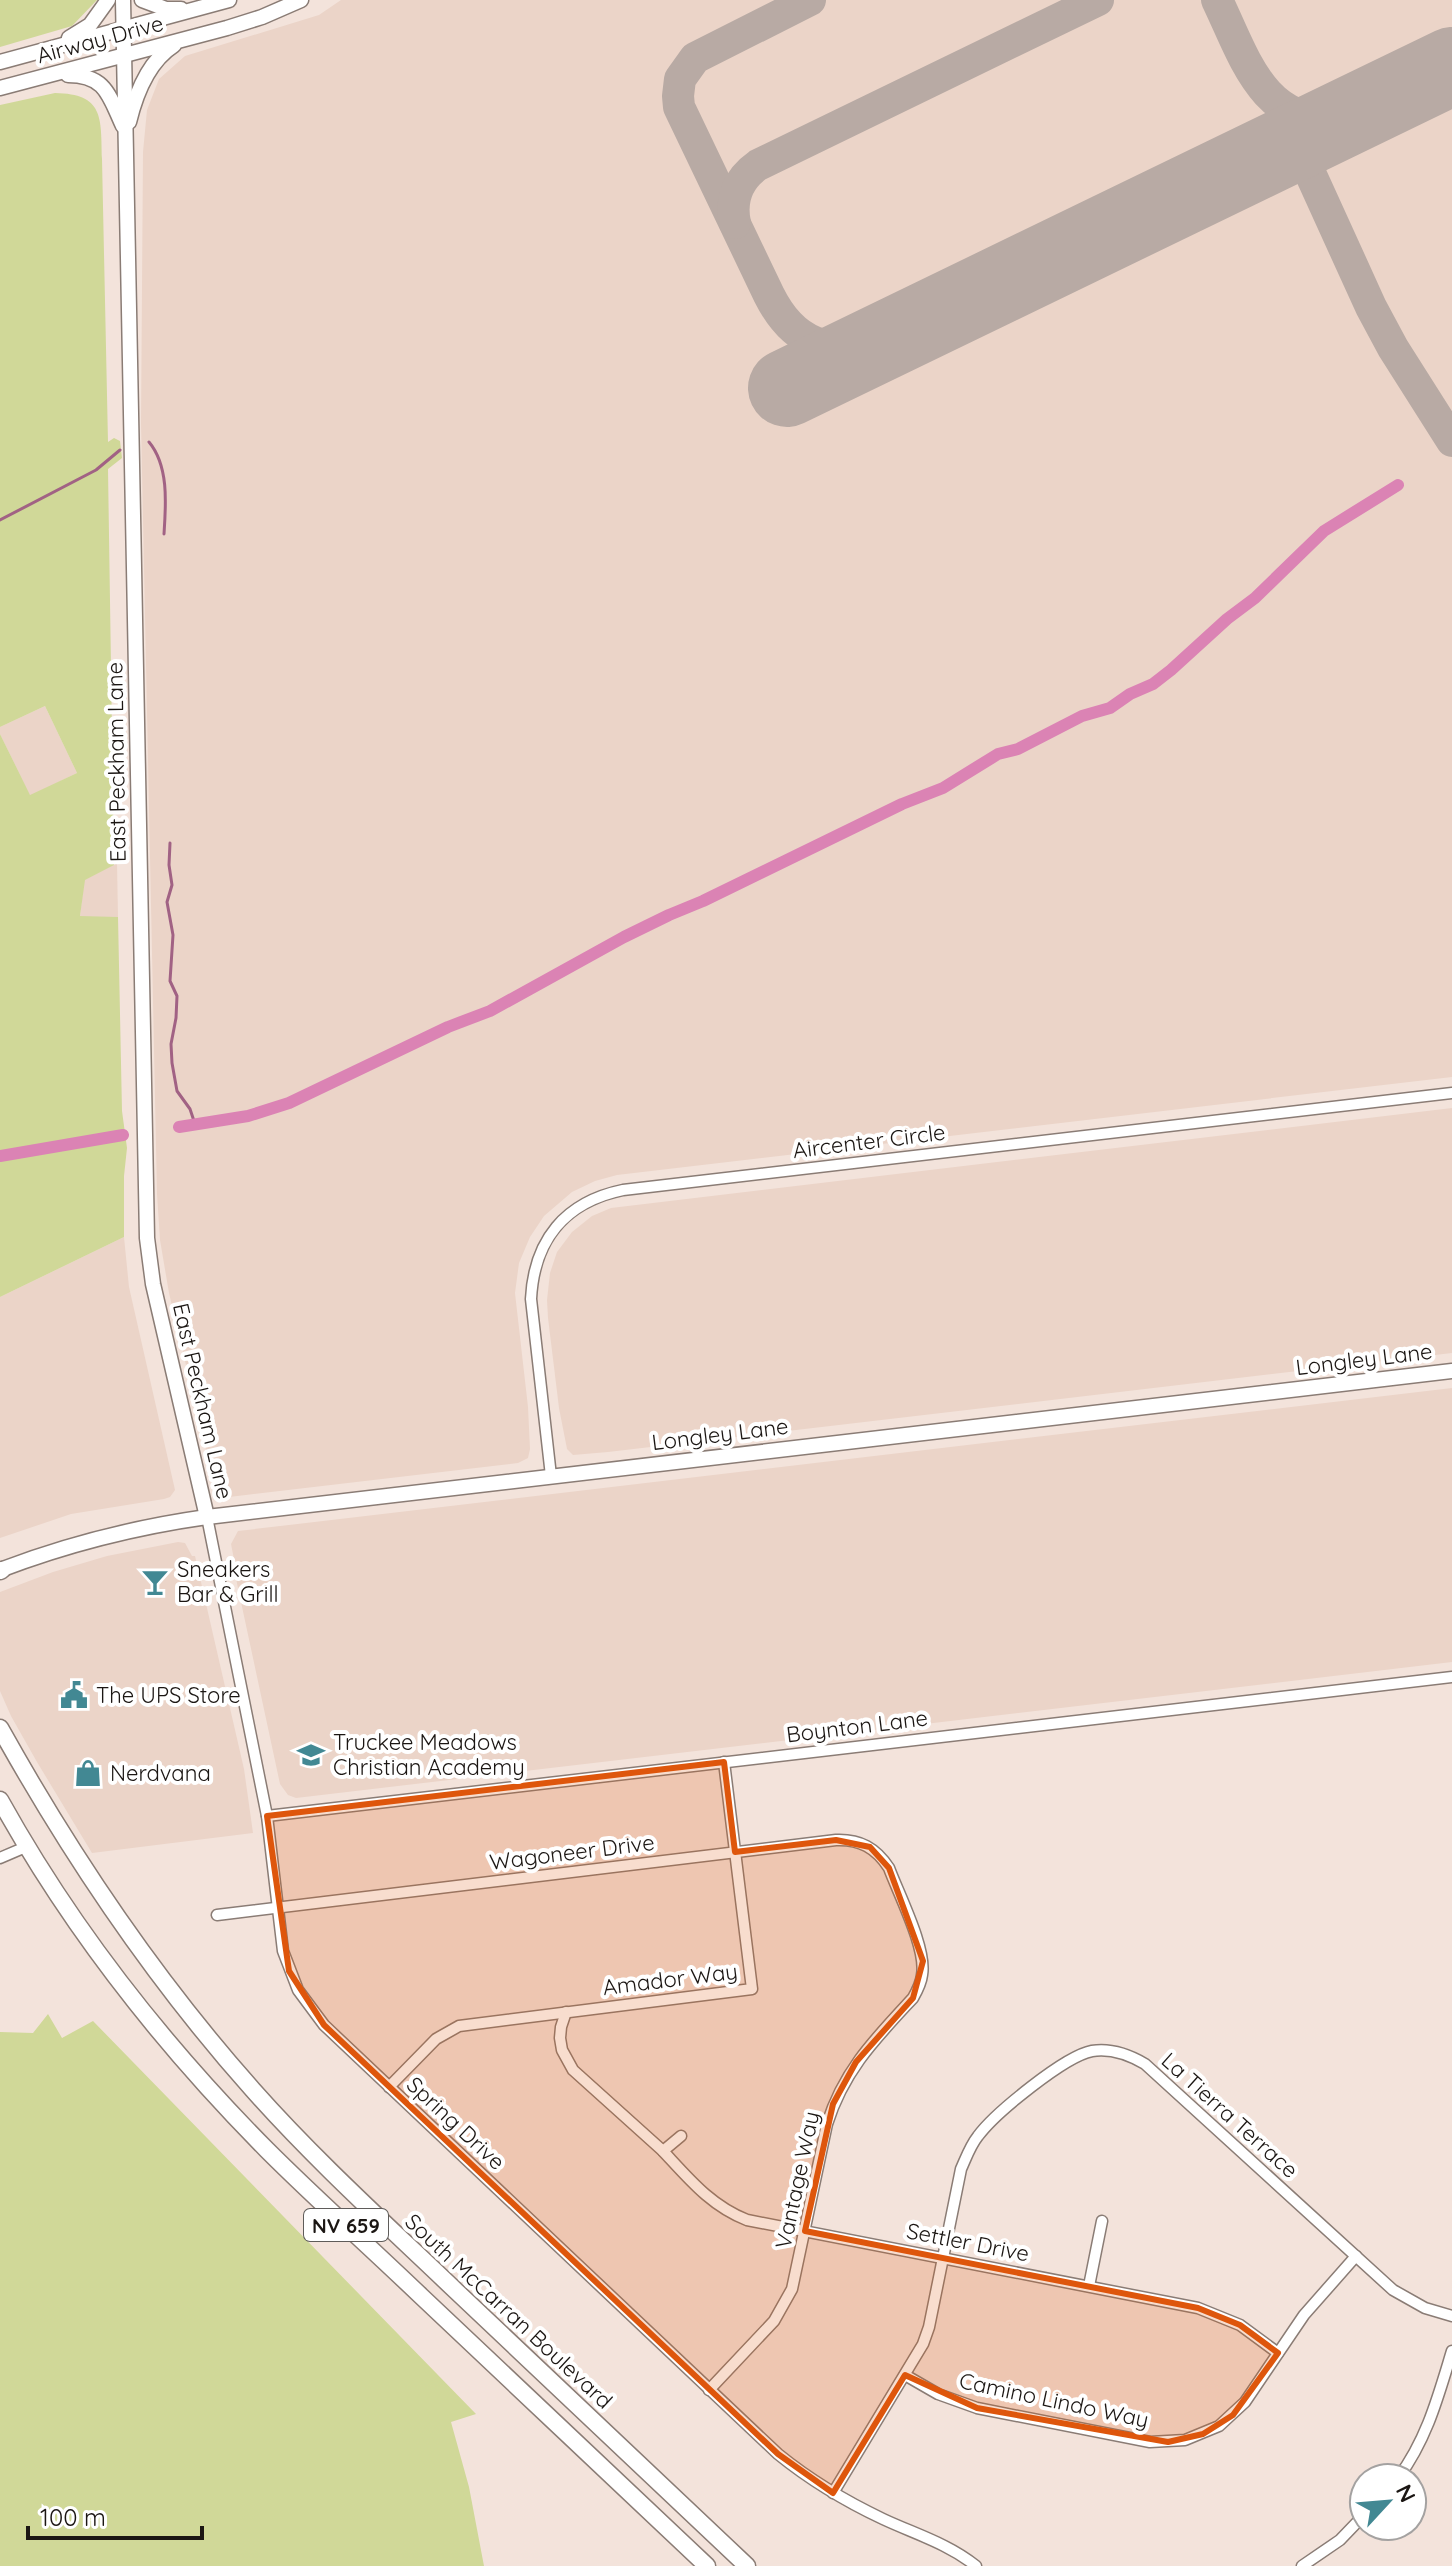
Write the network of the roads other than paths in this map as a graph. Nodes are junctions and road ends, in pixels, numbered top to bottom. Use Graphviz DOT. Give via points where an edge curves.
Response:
graph roads {
  1 [pos="108,0"];
  2 [pos="123,0"];
  3 [pos="142,0"];
  4 [pos="229,0"];
  5 [pos="301,0"];
  6 [pos="198,9"];
  7 [pos="124,29"];
  8 [pos="183,40"];
  9 [pos="49,49"];
  10 [pos="124,56"];
  11 [pos="0,62"];
  12 [pos="51,75"];
  13 [pos="0,88"];
  14 [pos="126,134"];
  15 [pos="1452,1093"];
  16 [pos="1452,1371"];
  17 [pos="551,1476"];
  18 [pos="207,1517"];
  19 [pos="1,1570"];
  20 [pos="1452,1677"];
  21 [pos="0,1728"];
  22 [pos="724,1762"];
  23 [pos="0,1800"];
  24 [pos="267,1816"];
  25 [pos="28,1846"];
  26 [pos="870,1847"];
  27 [pos="735,1852"];
  28 [pos="0,1858"];
  29 [pos="278,1908"];
  30 [pos="217,1915"];
  31 [pos="566,2012"];
  32 [pos="389,2087"];
  33 [pos="681,2136"];
  34 [pos="663,2151"];
  35 [pos="1102,2221"];
  36 [pos="805,2231"];
  37 [pos="1356,2256"];
  38 [pos="944,2257"];
  39 [pos="1089,2286"];
  40 [pos="1452,2316"];
  41 [pos="1452,2351"];
  42 [pos="1278,2353"];
  43 [pos="905,2375"];
  44 [pos="709,2390"];
  45 [pos="1410,2462"];
  46 [pos="833,2493"];
  47 [pos="1348,2532"];
  48 [pos="707,2566"];
  49 [pos="747,2566"];
  50 [pos="976,2566"];
  51 [pos="1302,2566"];
  1 -- 9 [label="main road" via="90,25"];
  2 -- 7 [label="main road, East Peckham Lane"];
  3 -- 6 [label="main road" via="166,9"];
  4 -- 6 [label="main road, Airway Drive"];
  5 -- 8 [label="main road, Airway Drive"];
  6 -- 7 [label="main road, Airway Drive"];
  7 -- 9 [label="main road, Airway Drive"];
  7 -- 10 [label="main road, East Peckham Lane"];
  8 -- 10 [label="main road, Airway Drive"];
  8 -- 14 [label="main road" via="151,67"];
  9 -- 11 [label="main road, Airway Drive"];
  10 -- 12 [label="main road, Airway Drive"];
  10 -- 14 [label="main road, East Peckham Lane"];
  12 -- 13 [label="main road, Airway Drive"];
  12 -- 14 [label="main road" via="77,75 100,83"];
  14 -- 18 [label="main road, East Peckham Lane" via="147,1238"];
  15 -- 17 [label="street, Aircenter Circle" via="623,1190 589,1201 550,1235 531,1282"];
  16 -- 17 [label="main road, Longley Lane"];
  17 -- 18 [label="main road, Longley Lane"];
  18 -- 19 [label="main road, Longley Lane" via="92,1539"];
  18 -- 24 [label="street, Spring Drive"];
  20 -- 22 [label="street, Boynton Lane"];
  21 -- 49 [label="main road, South McCarran Boulevard / NV 659" via="133,1940 254,2091 355,2195"];
  22 -- 24 [label="street, Boynton Lane"];
  22 -- 27 [label="street, Amador Way"];
  23 -- 25 [label="main road, NV 659"];
  24 -- 29 [label="street, Spring Drive"];
  25 -- 28 [label="street"];
  25 -- 48 [label="main road, NV 659" via="135,2001 266,2148"];
  26 -- 27 [label="street, Wagoneer Drive" via="836,1840"];
  26 -- 36 [label="street, Vantage Way" via="889,1868 920,1949 923,1974 913,1998 856,2062 838,2093"];
  27 -- 29 [label="street, Wagoneer Drive"];
  27 -- 31 [label="street, Amador Way" via="752,1989"];
  29 -- 30 [label="street, Wagoneer Drive"];
  29 -- 32 [label="street, Spring Drive" via="283,1951 298,1990 324,2025"];
  31 -- 32 [label="street, Amador Way" via="447,2031"];
  31 -- 34 [label="street, Settler Drive" via="560,2038 573,2070"];
  32 -- 44 [label="street, Spring Drive"];
  33 -- 34 [label="street"];
  34 -- 36 [label="street, Settler Drive" via="703,2195 731,2213"];
  35 -- 39 [label="street"];
  36 -- 38 [label="street, Settler Drive"];
  36 -- 44 [label="street, Vantage Way" via="785,2304"];
  37 -- 38 [label="street, La Tierra Terrace" via="1145,2064 1104,2050 1062,2064 977,2137 961,2169"];
  37 -- 40 [label="street, La Tierra Terrace" via="1408,2299"];
  37 -- 42 [label="street, Camino Lindo Way"];
  38 -- 39 [label="street, Settler Drive"];
  38 -- 43 [label="street, La Tierra Terrace" via="929,2327"];
  39 -- 42 [label="street, Settler Drive" via="1219,2315"];
  41 -- 45 [label="street" via="1428,2428"];
  42 -- 43 [label="street, Camino Lindo Way" via="1233,2415 1203,2434 1168,2442 977,2408"];
  43 -- 46 [label="street, La Tierra Terrace"];
  44 -- 46 [label="street, Spring Drive" via="778,2454"];
  46 -- 50 [label="street, Spring Drive" via="930,2537"];
  47 -- 51 [label="street"];
}
